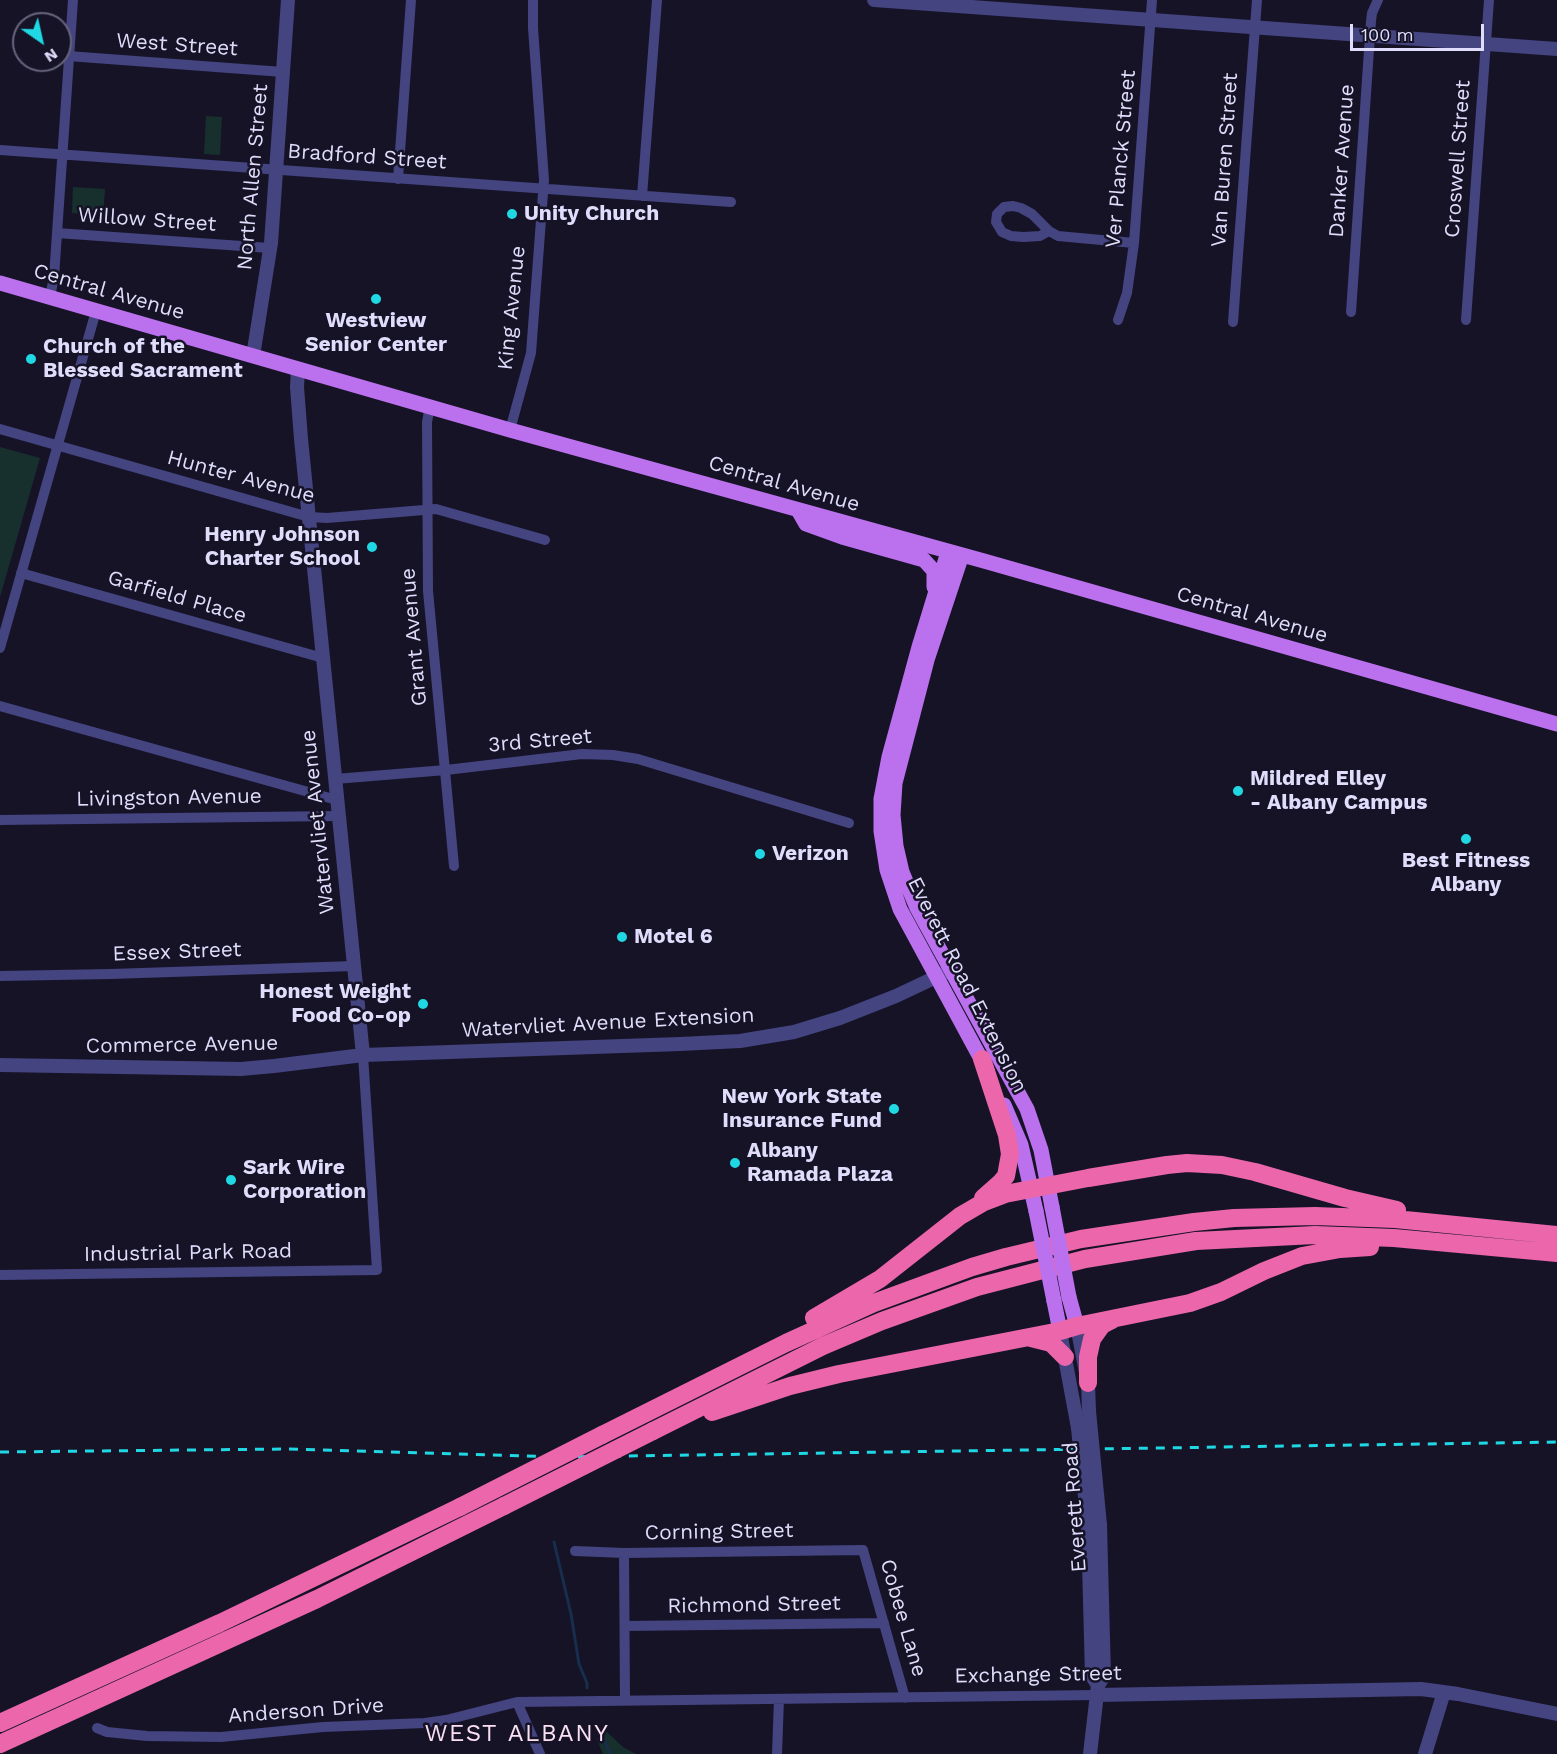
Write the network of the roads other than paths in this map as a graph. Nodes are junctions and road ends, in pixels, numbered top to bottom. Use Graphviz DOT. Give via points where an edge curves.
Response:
graph roads {
  1 [pos="288,0"];
  2 [pos="411,0"];
  3 [pos="533,0"];
  4 [pos="657,0"];
  5 [pos="874,0"];
  6 [pos="1152,0"];
  7 [pos="1257,0"];
  8 [pos="1368,0"];
  9 [pos="1378,0"];
  10 [pos="1489,0"];
  11 [pos="928,2"];
  12 [pos="1041,6"];
  13 [pos="1372,13"];
  14 [pos="1151,20"];
  15 [pos="1256,27"];
  16 [pos="1370,36"];
  17 [pos="1486,44"];
  18 [pos="1557,49"];
  19 [pos="72,56"];
  20 [pos="68,72"];
  21 [pos="283,72"];
  22 [pos="0,150"];
  23 [pos="62,154"];
  24 [pos="276,170"];
  25 [pos="398,179"];
  26 [pos="543,189"];
  27 [pos="642,196"];
  28 [pos="731,202"];
  29 [pos="1049,231"];
  30 [pos="57,233"];
  31 [pos="1134,243"];
  32 [pos="270,248"];
  33 [pos="0,283"];
  34 [pos="50,297"];
  35 [pos="96,311"];
  36 [pos="1351,312"];
  37 [pos="1118,320"];
  38 [pos="1467,320"];
  39 [pos="1233,322"];
  40 [pos="254,356"];
  41 [pos="298,369"];
  42 [pos="430,406"];
  43 [pos="0,429"];
  44 [pos="510,430"];
  45 [pos="58,446"];
  46 [pos="427,509"];
  47 [pos="798,510"];
  48 [pos="309,517"];
  49 [pos="545,540"];
  50 [pos="955,554"];
  51 [pos="21,573"];
  52 [pos="1024,573"];
  53 [pos="933,602"];
  54 [pos="0,648"];
  55 [pos="322,658"];
  56 [pos="921,684"];
  57 [pos="0,706"];
  58 [pos="1557,724"];
  59 [pos="446,770"];
  60 [pos="334,779"];
  61 [pos="337,800"];
  62 [pos="338,816"];
  63 [pos="0,820"];
  64 [pos="849,823"];
  65 [pos="454,866"];
  66 [pos="354,966"];
  67 [pos="944,973"];
  68 [pos="0,976"];
  69 [pos="363,1054"];
  70 [pos="982,1059"];
  71 [pos="0,1065"];
  72 [pos="1040,1187"];
  73 [pos="949,1225"];
  74 [pos="1476,1226"];
  75 [pos="1557,1235"];
  76 [pos="1548,1252"];
  77 [pos="377,1270"];
  78 [pos="0,1275"];
  79 [pos="1124,1316"];
  80 [pos="1069,1329"];
  81 [pos="1030,1338"];
  82 [pos="1065,1357"];
  83 [pos="1088,1383"];
  84 [pos="671,1401"];
  85 [pos="653,1431"];
  86 [pos="1094,1525"];
  87 [pos="863,1550"];
  88 [pos="575,1551"];
  89 [pos="624,1553"];
  90 [pos="884,1623"];
  91 [pos="625,1626"];
  92 [pos="140,1681"];
  93 [pos="1097,1690"];
  94 [pos="1444,1692"];
  95 [pos="905,1698"];
  96 [pos="779,1699"];
  97 [pos="625,1700"];
  98 [pos="517,1702"];
  99 [pos="1557,1714"];
  100 [pos="0,1723"];
  101 [pos="97,1728"];
  102 [pos="0,1744"];
  103 [pos="8,1754"];
  104 [pos="540,1754"];
  105 [pos="777,1754"];
  106 [pos="1090,1754"];
  107 [pos="1425,1754"];
  1 -- 21 [label="street, North Allen Street"];
  2 -- 25 [label="street"];
  3 -- 26 [label="street, King Avenue"];
  4 -- 27 [label="street"];
  5 -- 11 [label="street"];
  6 -- 14 [label="street, Ver Planck Street"];
  7 -- 15 [label="street, Van Buren Street"];
  8 -- 13 [label="street, Danker Avenue"];
  9 -- 13 [label="street, Danker Avenue"];
  10 -- 17 [label="street, Croswell Street"];
  11 -- 12 [label="street"];
  12 -- 14 [label="street"];
  13 -- 16 [label="street, Danker Avenue"];
  14 -- 15 [label="street"];
  14 -- 31 [label="street, Ver Planck Street"];
  15 -- 16 [label="street"];
  15 -- 39 [label="street, Van Buren Street"];
  16 -- 17 [label="street"];
  16 -- 36 [label="street, Danker Avenue"];
  17 -- 18 [label="street"];
  17 -- 38 [label="street, Croswell Street"];
  19 -- 21 [label="street, West Street"];
  20 -- 23 [label="street"];
  21 -- 24 [label="street, North Allen Street"];
  22 -- 23 [label="street, Bradford Street"];
  23 -- 24 [label="street, Bradford Street"];
  23 -- 30 [label="street"];
  24 -- 25 [label="street, Bradford Street"];
  24 -- 32 [label="street, North Allen Street"];
  25 -- 26 [label="street, Bradford Street"];
  26 -- 27 [label="street, Bradford Street"];
  26 -- 44 [label="street, King Avenue" via="531,353"];
  27 -- 28 [label="street, Bradford Street"];
  29 -- 29 [label="street" via="1021,208 1004,207 996,215 999,228 1011,236 1034,237"];
  29 -- 31 [label="street" via="1058,236"];
  30 -- 32 [label="street, Willow Street"];
  30 -- 34 [label="street"];
  31 -- 37 [label="street, Ver Planck Street" via="1127,292"];
  32 -- 40 [label="street, North Allen Street"];
  33 -- 34 [label="main road, Central Avenue"];
  34 -- 35 [label="main road, Central Avenue"];
  35 -- 40 [label="main road, Central Avenue"];
  35 -- 45 [label="street"];
  40 -- 41 [label="main road, Central Avenue"];
  41 -- 42 [label="main road, Central Avenue"];
  41 -- 48 [label="street, Watervliet Avenue"];
  42 -- 44 [label="main road, Central Avenue"];
  42 -- 46 [label="street, Grant Avenue"];
  43 -- 45 [label="street, Hunter Avenue"];
  44 -- 47 [label="main road, Central Avenue"];
  45 -- 48 [label="street, Hunter Avenue"];
  45 -- 51 [label="street"];
  46 -- 48 [label="street, Hunter Avenue"];
  46 -- 49 [label="street, Hunter Avenue"];
  46 -- 59 [label="street, Grant Avenue" via="428,591"];
  47 -- 50 [label="main road, Central Avenue"];
  47 -- 53 [label="main road" via="806,524 924,560 934,571"];
  48 -- 55 [label="street, Watervliet Avenue"];
  50 -- 52 [label="main road, Central Avenue"];
  50 -- 53 [label="main road, Everett Road Extension"];
  50 -- 56 [label="main road, Everett Road Extension"];
  51 -- 54 [label="street"];
  51 -- 55 [label="street, Garfield Place"];
  52 -- 56 [label="main road" via="980,567 961,576 930,673"];
  52 -- 58 [label="main road, Central Avenue"];
  53 -- 67 [label="main road, Everett Road Extension" via="884,779 881,831 895,898 908,926"];
  55 -- 60 [label="street, Watervliet Avenue"];
  56 -- 67 [label="main road, Everett Road Extension" via="895,783 894,831 906,885"];
  57 -- 61 [label="street"];
  59 -- 60 [label="street, 3rd Street"];
  59 -- 64 [label="street, 3rd Street" via="582,754 613,755 638,759"];
  59 -- 65 [label="street, Grant Avenue"];
  60 -- 61 [label="street, Watervliet Avenue"];
  61 -- 62 [label="street, Watervliet Avenue"];
  62 -- 63 [label="street, Livingston Avenue"];
  62 -- 66 [label="street, Watervliet Avenue"];
  66 -- 68 [label="street, Essex Street"];
  66 -- 69 [label="street, Watervliet Avenue"];
  67 -- 69 [label="street, Watervliet Avenue Extension" via="848,1016 759,1038"];
  67 -- 70 [label="main road, Everett Road Extension"];
  67 -- 72 [label="main road, Everett Road Extension" via="1027,1109 1041,1150"];
  69 -- 71 [label="street, Commerce Avenue" via="241,1069"];
  69 -- 77 [label="street, Watervliet Avenue"];
  70 -- 72 [label="main road, Everett Road Extension"];
  70 -- 73 [label="highway" via="1007,1135 1010,1164 1000,1183"];
  72 -- 73 [label="highway" via="984,1202"];
  72 -- 74 [label="highway" via="1167,1165 1222,1165 1345,1198"];
  72 -- 80 [label="main road, Everett Road Extension, bridge"];
  73 -- 84 [label="highway" via="871,1284"];
  74 -- 75 [label="highway"];
  74 -- 84 [label="highway" via="1354,1216 1264,1216 1081,1239 1006,1257 906,1290"];
  76 -- 79 [label="highway" via="1376,1246 1340,1249 1282,1263 1206,1298"];
  76 -- 85 [label="highway" via="1394,1238 1295,1235 1196,1241 1085,1259 977,1287 882,1321"];
  77 -- 78 [label="street, Industrial Park Road"];
  79 -- 80 [label="highway"];
  79 -- 83 [label="highway" via="1102,1325 1092,1339"];
  80 -- 81 [label="highway"];
  80 -- 82 [label="street, Everett Road"];
  80 -- 83 [label="street, Everett Road"];
  81 -- 82 [label="highway" via="1051,1343"];
  81 -- 85 [label="highway" via="815,1379"];
  82 -- 86 [label="street, Everett Road, bridge"];
  83 -- 86 [label="street, Everett Road, bridge"];
  84 -- 100 [label="highway, bridge" via="229,1619"];
  85 -- 92 [label="highway, bridge" via="343,1586"];
  86 -- 93 [label="street, Everett Road" via="1104,1676"];
  87 -- 89 [label="street, Corning Street"];
  87 -- 90 [label="street, Cobee Lane"];
  88 -- 89 [label="street, Corning Street"];
  89 -- 91 [label="street"];
  90 -- 91 [label="street, Richmond Street"];
  90 -- 95 [label="street, Cobee Lane"];
  91 -- 97 [label="street"];
  92 -- 102 [label="highway"];
  92 -- 103 [label="highway"];
  93 -- 94 [label="street, Exchange Street"];
  93 -- 95 [label="street, Exchange Street"];
  93 -- 106 [label="street, Everett Road"];
  94 -- 99 [label="street, Exchange Street"];
  94 -- 107 [label="street"];
  95 -- 96 [label="street, Exchange Street"];
  96 -- 97 [label="street, Exchange Street"];
  96 -- 105 [label="street"];
  97 -- 98 [label="street, Exchange Street"];
  98 -- 101 [label="street, Anderson Drive" via="425,1723 221,1737 147,1736"];
  98 -- 104 [label="street"];
}
